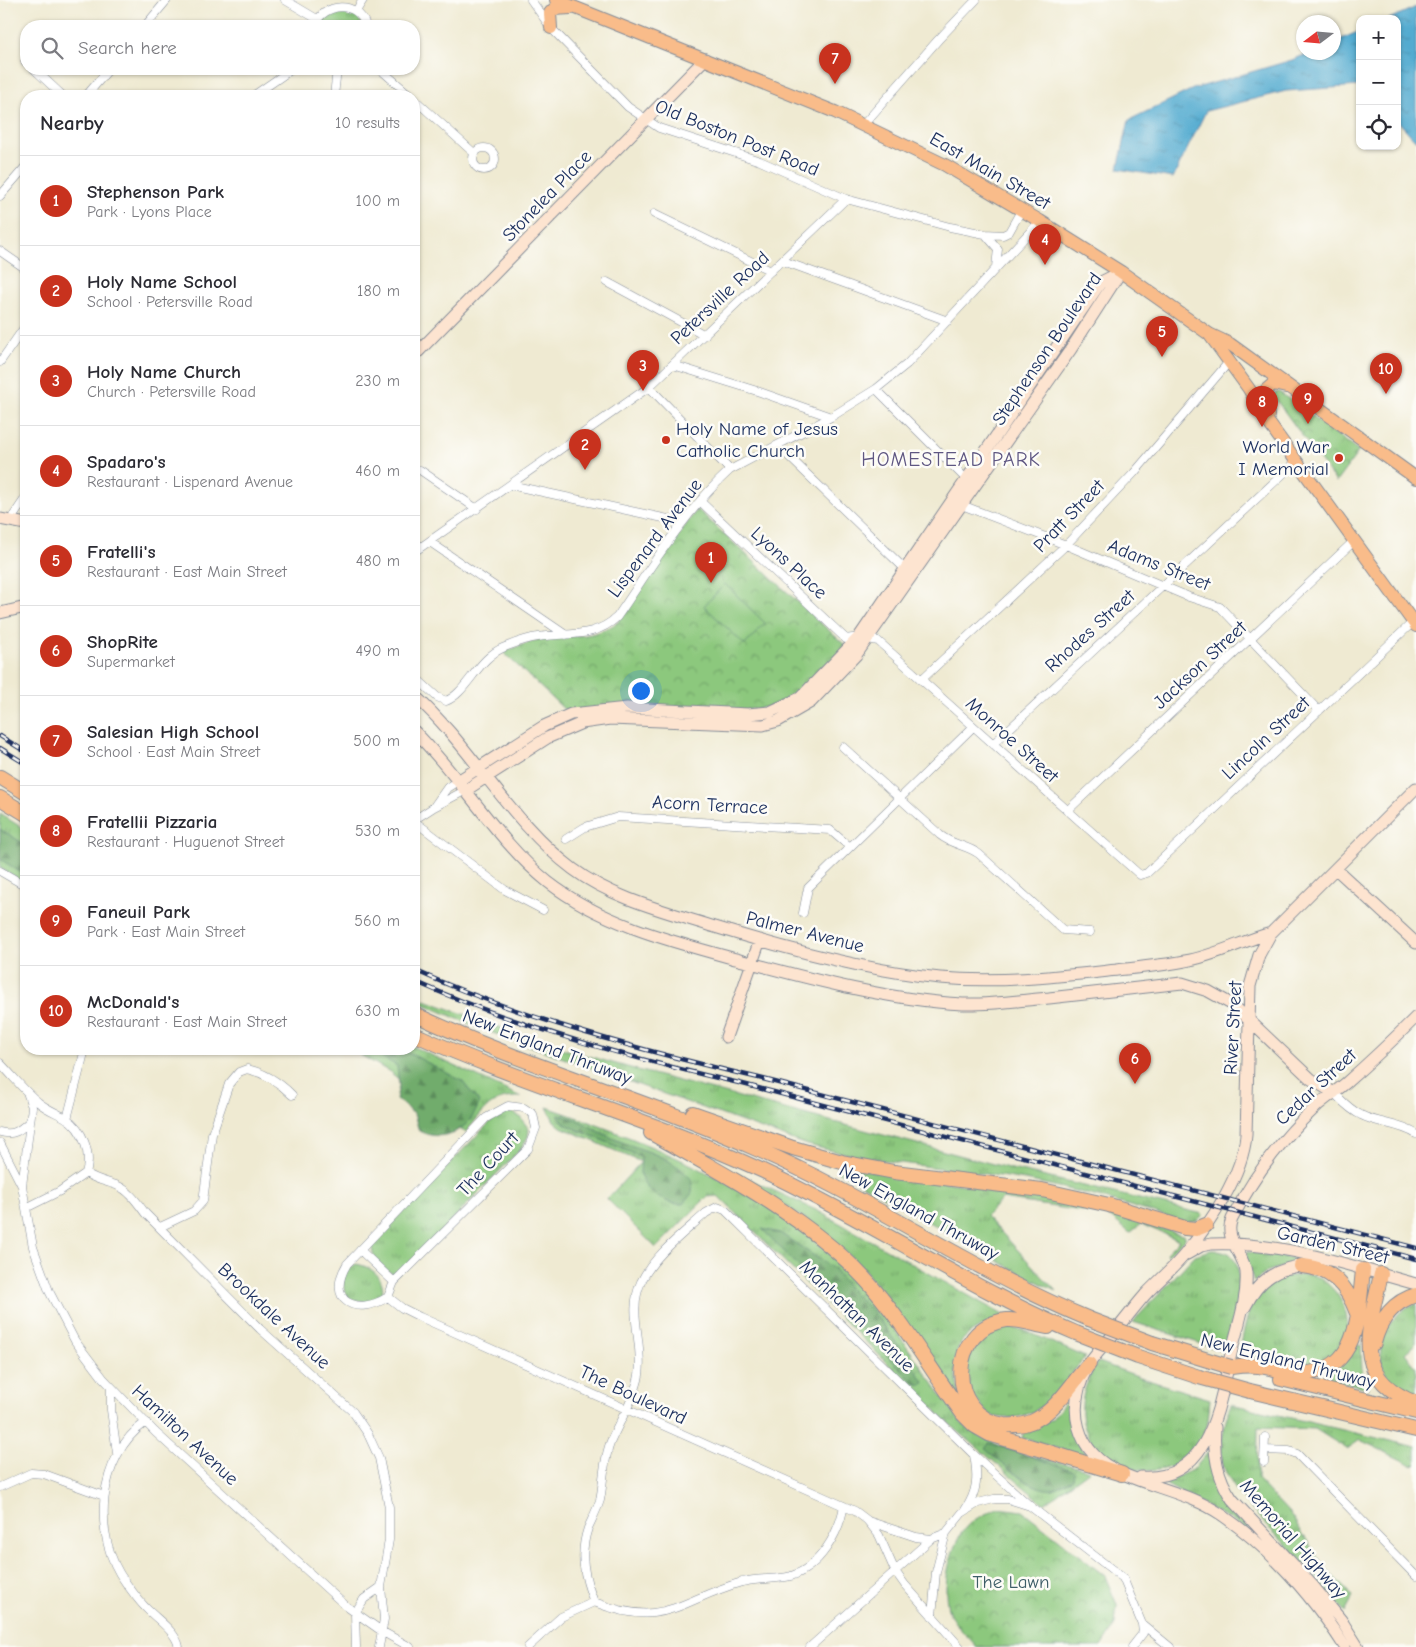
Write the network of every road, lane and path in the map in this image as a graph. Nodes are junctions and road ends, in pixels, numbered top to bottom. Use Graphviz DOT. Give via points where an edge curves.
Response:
graph roads {
  1 [pos="167,0"];
  2 [pos="285,0"];
  3 [pos="363,0"];
  4 [pos="531,0"];
  5 [pos="556,0"];
  6 [pos="976,0"];
  7 [pos="576,8"];
  8 [pos="356,11"];
  9 [pos="150,20"];
  10 [pos="312,20"];
  11 [pos="318,20"];
  12 [pos="362,20"];
  13 [pos="551,28"];
  14 [pos="705,60"];
  15 [pos="40,75"];
  16 [pos="104,75"];
  17 [pos="283,75"];
  18 [pos="336,75"];
  19 [pos="387,75"];
  20 [pos="57,90"];
  21 [pos="91,90"];
  22 [pos="262,90"];
  23 [pos="335,90"];
  24 [pos="404,90"];
  25 [pos="420,104"];
  26 [pos="645,120"];
  27 [pos="864,124"];
  28 [pos="475,154"];
  29 [pos="20,173"];
  30 [pos="0,196"];
  31 [pos="846,199"];
  32 [pos="1022,209"];
  33 [pos="654,214"];
  34 [pos="1040,220"];
  35 [pos="985,234"];
  36 [pos="0,251"];
  37 [pos="783,261"];
  38 [pos="20,265"];
  39 [pos="996,269"];
  40 [pos="771,271"];
  41 [pos="1121,272"];
  42 [pos="607,282"];
  43 [pos="948,321"];
  44 [pos="20,334"];
  45 [pos="1209,334"];
  46 [pos="705,335"];
  47 [pos="420,350"];
  48 [pos="0,362"];
  49 [pos="1228,363"];
  50 [pos="673,365"];
  51 [pos="649,386"];
  52 [pos="876,389"];
  53 [pos="1294,390"];
  54 [pos="831,417"];
  55 [pos="1268,422"];
  56 [pos="778,446"];
  57 [pos="1297,461"];
  58 [pos="420,470"];
  59 [pos="730,470"];
  60 [pos="1416,478"];
  61 [pos="970,483"];
  62 [pos="510,485"];
  63 [pos="700,502"];
  64 [pos="957,503"];
  65 [pos="20,504"];
  66 [pos="477,510"];
  67 [pos="5,520"];
  68 [pos="682,522"];
  69 [pos="20,523"];
  70 [pos="1354,541"];
  71 [pos="430,542"];
  72 [pos="1066,545"];
  73 [pos="420,548"];
  74 [pos="908,572"];
  75 [pos="1163,586"];
  76 [pos="20,609"];
  77 [pos="0,613"];
  78 [pos="1415,624"];
  79 [pos="566,636"];
  80 [pos="863,638"];
  81 [pos="1251,639"];
  82 [pos="921,680"];
  83 [pos="420,681"];
  84 [pos="420,702"];
  85 [pos="1319,711"];
  86 [pos="973,727"];
  87 [pos="420,738"];
  88 [pos="993,744"];
  89 [pos="843,747"];
  90 [pos="484,772"];
  91 [pos="0,777"];
  92 [pos="458,781"];
  93 [pos="1416,788"];
  94 [pos="20,789"];
  95 [pos="466,790"];
  96 [pos="0,798"];
  97 [pos="900,799"];
  98 [pos="434,807"];
  99 [pos="20,810"];
  100 [pos="1067,811"];
  101 [pos="420,817"];
  102 [pos="420,826"];
  103 [pos="566,839"];
  104 [pos="850,847"];
  105 [pos="1336,869"];
  106 [pos="0,871"];
  107 [pos="1140,875"];
  108 [pos="20,883"];
  109 [pos="543,910"];
  110 [pos="803,913"];
  111 [pos="1090,932"];
  112 [pos="1271,933"];
  113 [pos="760,940"];
  114 [pos="1416,943"];
  115 [pos="752,963"];
  116 [pos="420,1017"];
  117 [pos="1416,1017"];
  118 [pos="1248,1019"];
  119 [pos="420,1037"];
  120 [pos="726,1037"];
  121 [pos="83,1055"];
  122 [pos="0,1063"];
  123 [pos="26,1091"];
  124 [pos="1334,1093"];
  125 [pos="292,1095"];
  126 [pos="629,1098"];
  127 [pos="614,1112"];
  128 [pos="67,1119"];
  129 [pos="30,1121"];
  130 [pos="0,1132"];
  131 [pos="1416,1134"];
  132 [pos="0,1143"];
  133 [pos="86,1173"];
  134 [pos="22,1186"];
  135 [pos="26,1208"];
  136 [pos="1206,1225"];
  137 [pos="160,1227"];
  138 [pos="1235,1245"];
  139 [pos="360,1250"];
  140 [pos="1184,1256"];
  141 [pos="1301,1266"];
  142 [pos="1347,1266"];
  143 [pos="1363,1270"];
  144 [pos="1381,1274"];
  145 [pos="394,1282"];
  146 [pos="1416,1284"];
  147 [pos="1416,1295"];
  148 [pos="388,1297"];
  149 [pos="1358,1314"];
  150 [pos="1240,1318"];
  151 [pos="1076,1333"];
  152 [pos="1089,1364"];
  153 [pos="1372,1364"];
  154 [pos="1256,1369"];
  155 [pos="111,1388"];
  156 [pos="1416,1403"];
  157 [pos="624,1410"];
  158 [pos="1416,1412"];
  159 [pos="1215,1419"];
  160 [pos="146,1422"];
  161 [pos="1416,1430"];
  162 [pos="1265,1437"];
  163 [pos="1265,1450"];
  164 [pos="117,1453"];
  165 [pos="974,1455"];
  166 [pos="1264,1462"];
  167 [pos="1124,1474"];
  168 [pos="0,1487"];
  169 [pos="104,1496"];
  170 [pos="844,1506"];
  171 [pos="1030,1506"];
  172 [pos="962,1513"];
  173 [pos="867,1520"];
  174 [pos="946,1533"];
  175 [pos="931,1540"];
  176 [pos="895,1570"];
  177 [pos="1416,1576"];
  178 [pos="381,1587"];
  179 [pos="594,1602"];
  180 [pos="355,1613"];
  181 [pos="932,1616"];
  182 [pos="1142,1624"];
  183 [pos="383,1632"];
  184 [pos="179,1647"];
  185 [pos="356,1647"];
  186 [pos="379,1647"];
  187 [pos="410,1647"];
  188 [pos="528,1647"];
  189 [pos="810,1647"];
  190 [pos="960,1647"];
  191 [pos="1132,1647"];
  192 [pos="1170,1647"];
  193 [pos="1345,1647"];
  194 [pos="1358,1647"];
  1 -- 9 [label="street"];
  2 -- 10 [label="street"];
  3 -- 8 [label="street"];
  4 -- 13 [label="street, Old Boston Post Road"];
  5 -- 7 [label="main road, East Main Street"];
  6 -- 27 [label="street"];
  7 -- 13 [label="main road" via="554,9 550,16"];
  7 -- 14 [label="main road, East Main Street"];
  8 -- 11 [label="street" via="339,6 323,12"];
  8 -- 12 [label="street"];
  13 -- 26 [label="street, Old Boston Post Road"];
  14 -- 26 [label="street, Stonelea Place"];
  14 -- 27 [label="main road, East Main Street"];
  15 -- 20 [label="street"];
  16 -- 21 [label="street"];
  17 -- 22 [label="street"];
  18 -- 23 [label="street"];
  19 -- 24 [label="street"];
  25 -- 28 [label="street"];
  26 -- 31 [label="street, Old Boston Post Road" via="675,134 760,161"];
  26 -- 47 [label="street, Stonelea Place"];
  27 -- 32 [label="main road, East Main Street"];
  29 -- 30 [label="street"];
  31 -- 35 [label="street, Old Boston Post Road"];
  31 -- 37 [label="street, Petersville Road"];
  32 -- 34 [label="main road, East Main Street"];
  32 -- 35 [label="street, Old Boston Post Road" via="1009,232"];
  33 -- 40 [label="street"];
  34 -- 39 [label="street, Lispenard Avenue"];
  34 -- 41 [label="main road, East Main Street"];
  35 -- 39 [label="street" via="998,249"];
  36 -- 38 [label="street"];
  37 -- 40 [label="street, Petersville Road"];
  37 -- 43 [label="street"];
  39 -- 43 [label="street, Lispenard Avenue"];
  40 -- 46 [label="street, Petersville Road"];
  41 -- 45 [label="main road, East Main Street"];
  41 -- 61 [label="street, Stephenson Boulevard" via="1101,282"];
  42 -- 46 [label="street"];
  43 -- 52 [label="street, Lispenard Avenue"];
  44 -- 48 [label="street"];
  45 -- 49 [label="main road"];
  45 -- 53 [label="main road, East Main Street" via="1230,344"];
  46 -- 50 [label="street, Petersville Road"];
  49 -- 55 [label="main road" via="1249,389"];
  49 -- 72 [label="street, Pratt Street" via="1134,473"];
  50 -- 51 [label="street, Petersville Road"];
  50 -- 54 [label="street"];
  51 -- 59 [label="street"];
  51 -- 62 [label="street, Petersville Road"];
  52 -- 54 [label="street, Lispenard Avenue"];
  52 -- 61 [label="street"];
  53 -- 55 [label="main road" via="1278,384 1266,390"];
  53 -- 60 [label="main road, East Main Street"];
  54 -- 56 [label="street, Lispenard Avenue"];
  55 -- 57 [label="main road"];
  56 -- 59 [label="street, Lispenard Avenue"];
  56 -- 74 [label="street"];
  57 -- 70 [label="main road"];
  57 -- 75 [label="street, Rhodes Street"];
  58 -- 66 [label="street"];
  59 -- 63 [label="street, Lispenard Avenue"];
  61 -- 64 [label="street, Stephenson Boulevard"];
  62 -- 66 [label="street, Petersville Road"];
  62 -- 68 [label="street"];
  63 -- 68 [label="street, Lispenard Avenue"];
  63 -- 80 [label="street, Lyons Place" via="846,639"];
  64 -- 72 [label="street, Adams Street"];
  64 -- 74 [label="street, Stephenson Boulevard"];
  65 -- 67 [label="street"];
  66 -- 71 [label="street, Petersville Road"];
  67 -- 69 [label="street"];
  68 -- 79 [label="street, Lispenard Avenue" via="613,621 593,632"];
  70 -- 78 [label="main road"];
  70 -- 81 [label="street, Jackson Street"];
  71 -- 73 [label="street, Petersville Road"];
  71 -- 79 [label="street"];
  72 -- 75 [label="street, Adams Street"];
  72 -- 82 [label="street, Pratt Street"];
  74 -- 80 [label="street, Stephenson Boulevard"];
  75 -- 81 [label="street, Adams Street" via="1220,607"];
  75 -- 88 [label="street, Rhodes Street"];
  76 -- 77 [label="street"];
  78 -- 85 [label="street, Lincoln Street"];
  79 -- 83 [label="street, Lispenard Avenue" via="537,637 502,648 477,668 454,697 446,701"];
  80 -- 82 [label="street, Monroe Street" via="878,641"];
  80 -- 90 [label="street, Stephenson Boulevard" via="800,698 770,712 748,714 627,708 571,714 544,726"];
  81 -- 85 [label="street, Adams Street"];
  81 -- 100 [label="street, Jackson Street"];
  82 -- 86 [label="street, Monroe Street"];
  84 -- 90 [label="street, Palmer Avenue"];
  85 -- 107 [label="street, Lincoln Street" via="1147,873"];
  86 -- 88 [label="street, Monroe Street"];
  86 -- 97 [label="street"];
  87 -- 92 [label="street"];
  88 -- 100 [label="street, Monroe Street"];
  89 -- 97 [label="street"];
  90 -- 92 [label="street, Stephenson Boulevard"];
  90 -- 95 [label="street, Stephenson Boulevard"];
  90 -- 113 [label="street, Palmer Avenue" via="534,833 576,871 629,898"];
  91 -- 94 [label="highway"];
  92 -- 95 [label="street"];
  92 -- 98 [label="street, Stephenson Boulevard" via="447,788"];
  93 -- 105 [label="street, River Street"];
  95 -- 98 [label="street, Stephenson Boulevard"];
  95 -- 115 [label="street" via="524,860 548,882 574,899 600,914 637,928"];
  96 -- 99 [label="highway"];
  97 -- 104 [label="street"];
  97 -- 111 [label="street" via="946,840 972,848 1062,930"];
  98 -- 101 [label="street, Stephenson Boulevard"];
  100 -- 107 [label="street, Monroe Street"];
  102 -- 109 [label="street" via="505,890"];
  103 -- 104 [label="street, Acorn Terrace" via="602,821 618,817 646,817 830,830"];
  104 -- 110 [label="street" via="808,888"];
  105 -- 112 [label="street, River Street"];
  105 -- 114 [label="street"];
  106 -- 108 [label="street"];
  112 -- 113 [label="street, Palmer Avenue" via="1186,961 1000,980 939,978"];
  112 -- 118 [label="street, River Street" via="1252,978"];
  113 -- 115 [label="street"];
  115 -- 118 [label="street" via="888,994 965,1004 1182,983 1219,997"];
  115 -- 120 [label="street"];
  116 -- 126 [label="highway, New England Thruway" via="505,1053"];
  117 -- 124 [label="street, Cedar Street"];
  118 -- 124 [label="street" via="1311,1079"];
  118 -- 136 [label="street, River Street" via="1245,1150 1231,1184"];
  119 -- 127 [label="highway, New England Thruway" via="496,1069"];
  121 -- 128 [label="street"];
  122 -- 123 [label="street"];
  123 -- 128 [label="street" via="40,1104"];
  123 -- 129 [label="street, Hamilton Avenue" via="32,1107"];
  124 -- 131 [label="street" via="1361,1116 1401,1126"];
  124 -- 138 [label="street, Cedar Street" via="1295,1128 1262,1170 1230,1224"];
  125 -- 137 [label="street" via="279,1083 258,1072 247,1069 234,1077 228,1084 212,1134 203,1201 194,1211"];
  126 -- 136 [label="highway" via="680,1109 793,1148 858,1166 1042,1190 1109,1205 1185,1228 1196,1229"];
  126 -- 154 [label="highway, New England Thruway, bridge" via="809,1173 1000,1278 1089,1319 1201,1359 1231,1367"];
  127 -- 151 [label="highway, New England Thruway" via="788,1183 980,1287"];
  127 -- 167 [label="highway" via="806,1226 837,1251 879,1295 957,1407 975,1426 996,1436"];
  128 -- 133 [label="street" via="83,1137 88,1153"];
  129 -- 130 [label="street" via="18,1132"];
  129 -- 134 [label="street, Hamilton Avenue"];
  132 -- 134 [label="street, Hamilton Avenue"];
  133 -- 135 [label="street"];
  133 -- 137 [label="street, Brookdale Avenue" via="118,1185 135,1198"];
  134 -- 135 [label="street, Hamilton Avenue"];
  135 -- 155 [label="street, Hamilton Avenue" via="38,1262 62,1319"];
  136 -- 140 [label="street, River Street"];
  137 -- 178 [label="street, Brookdale Avenue" via="260,1328 353,1412 368,1434 379,1458 389,1507 389,1540"];
  138 -- 140 [label="street, Garden Street" via="1206,1245"];
  138 -- 142 [label="street, Garden Street" via="1310,1254"];
  138 -- 150 [label="street, Cedar Street" via="1246,1271"];
  139 -- 145 [label="street"];
  139 -- 145 [label="street, The Court" via="486,1118 508,1106 524,1108 533,1114 535,1137 528,1149"];
  139 -- 148 [label="street, The Court" via="340,1274 343,1298 360,1307 377,1304"];
  140 -- 152 [label="street" via="1144,1296"];
  141 -- 142 [label="street"];
  141 -- 149 [label="highway" via="1319,1269 1336,1278 1348,1292"];
  141 -- 150 [label="street" via="1280,1270 1262,1281"];
  142 -- 143 [label="street, Garden Street"];
  143 -- 144 [label="street, Garden Street"];
  143 -- 149 [label="highway"];
  144 -- 146 [label="street, Garden Street"];
  144 -- 153 [label="highway" via="1368,1335"];
  145 -- 148 [label="street, The Court"];
  147 -- 153 [label="highway" via="1396,1305 1382,1322"];
  148 -- 157 [label="street, The Boulevard" via="420,1317"];
  149 -- 154 [label="highway" via="1350,1344 1339,1359 1325,1369 1309,1373"];
  150 -- 159 [label="street"];
  151 -- 152 [label="highway" via="1012,1320 986,1327 971,1340 962,1357 963,1392 972,1406 988,1420 1008,1425 1023,1424 1046,1413"];
  151 -- 161 [label="highway, New England Thruway, bridge" via="1199,1377"];
  152 -- 167 [label="street" via="1076,1397 1078,1427 1094,1454"];
  153 -- 156 [label="highway" via="1386,1388"];
  154 -- 158 [label="highway, New England Thruway"];
  155 -- 160 [label="street, Hamilton Avenue"];
  155 -- 164 [label="street"];
  157 -- 165 [label="street, Manhattan Avenue" via="637,1386 639,1373 634,1315 646,1271 712,1209 717,1208 725,1210"];
  157 -- 170 [label="street, The Boulevard"];
  157 -- 179 [label="street" via="610,1442 600,1502 582,1550 587,1586"];
  159 -- 167 [label="street" via="1202,1448 1185,1465 1155,1477"];
  159 -- 194 [label="street, Memorial Highway" via="1216,1461 1227,1492 1323,1597"];
  160 -- 164 [label="street" via="131,1434"];
  160 -- 180 [label="street, Hamilton Avenue" via="302,1568"];
  162 -- 163 [label="street"];
  163 -- 166 [label="street"];
  163 -- 177 [label="street" via="1297,1454"];
  164 -- 169 [label="street"];
  165 -- 171 [label="street, Manhattan Avenue"];
  165 -- 172 [label="street" via="978,1481 973,1497"];
  167 -- 193 [label="street, Memorial Highway" via="1192,1498 1233,1523 1300,1587"];
  168 -- 169 [label="street" via="31,1473 44,1474"];
  169 -- 184 [label="street" via="106,1530 118,1572 143,1606 175,1636"];
  170 -- 173 [label="street, The Boulevard"];
  170 -- 179 [label="street" via="841,1522 826,1549 794,1575 744,1582 671,1611 648,1615 618,1611"];
  171 -- 172 [label="street" via="1008,1499 994,1499 978,1502"];
  171 -- 182 [label="street, Manhattan Avenue" via="1123,1578"];
  172 -- 174 [label="street"];
  173 -- 175 [label="street, The Boulevard" via="916,1538"];
  173 -- 176 [label="street, The Boulevard" via="879,1535"];
  174 -- 175 [label="street"];
  174 -- 181 [label="street" via="936,1572"];
  175 -- 176 [label="street"];
  176 -- 181 [label="street, The Boulevard"];
  176 -- 189 [label="street"];
  178 -- 180 [label="street" via="364,1599"];
  178 -- 183 [label="street, Brookdale Avenue"];
  179 -- 188 [label="street" via="561,1617"];
  180 -- 183 [label="street, Hamilton Avenue"];
  180 -- 185 [label="street"];
  181 -- 190 [label="street, The Boulevard"];
  182 -- 191 [label="street" via="1143,1633"];
  182 -- 192 [label="street"];
  183 -- 186 [label="street, Brookdale Avenue"];
  183 -- 187 [label="street, Hamilton Avenue"];
}
